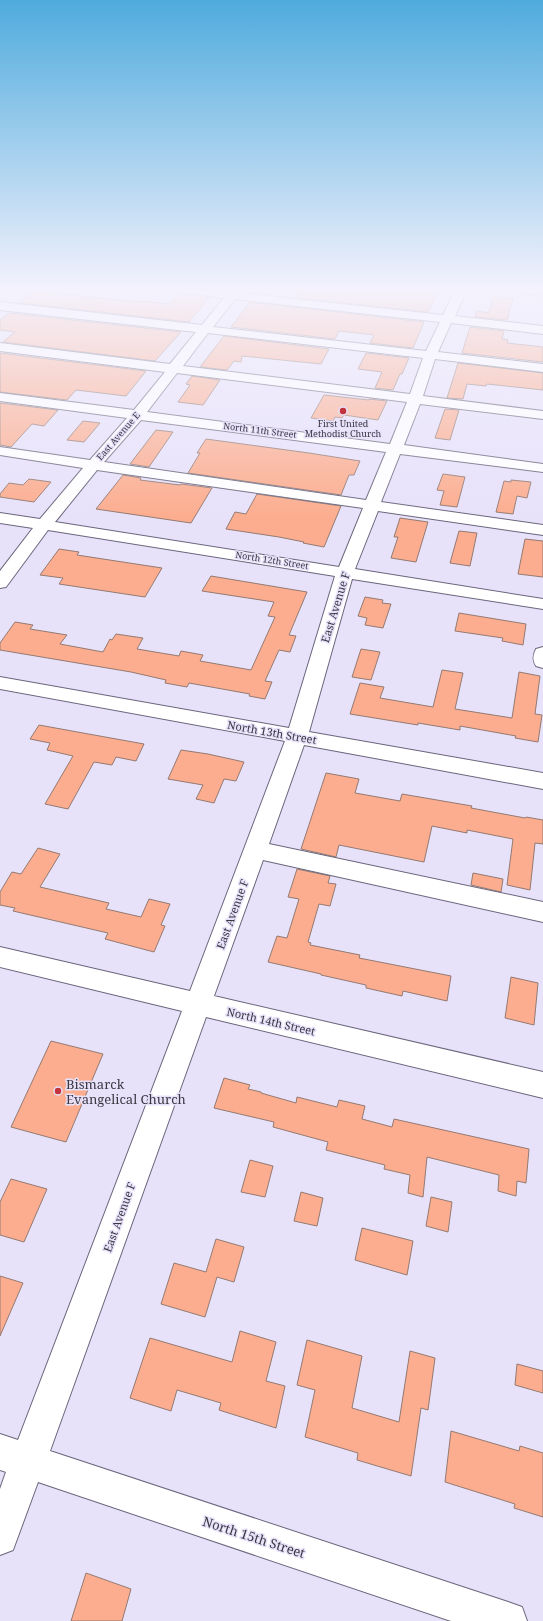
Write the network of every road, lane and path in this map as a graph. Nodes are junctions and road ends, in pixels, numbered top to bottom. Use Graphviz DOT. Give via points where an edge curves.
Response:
graph roads {
  1 [pos="147,366"];
  2 [pos="177,366"];
  3 [pos="427,366"];
  4 [pos="521,366"];
  5 [pos="543,368"];
  6 [pos="174,369"];
  7 [pos="0,397"];
  8 [pos="415,399"];
  9 [pos="138,414"];
  10 [pos="543,415"];
  11 [pos="395,448"];
  12 [pos="0,451"];
  13 [pos="94,464"];
  14 [pos="543,468"];
  15 [pos="372,505"];
  16 [pos="0,518"];
  17 [pos="44,525"];
  18 [pos="543,530"];
  19 [pos="345,572"];
  20 [pos="0,583"];
  21 [pos="543,604"];
  22 [pos="543,653"];
  23 [pos="543,662"];
  24 [pos="0,683"];
  25 [pos="297,737"];
  26 [pos="543,782"];
  27 [pos="255,850"];
  28 [pos="543,912"];
  29 [pos="0,957"];
  30 [pos="198,1004"];
  31 [pos="543,1085"];
  32 [pos="14,1456"];
  33 [pos="0,1537"];
  34 [pos="508,1621"];
  1 -- 6 [label="street"];
  2 -- 6 [label="street, East Avenue E"];
  3 -- 8 [label="street, East Avenue F"];
  4 -- 5 [label="street"];
  6 -- 8 [label="street"];
  6 -- 9 [label="street, East Avenue E"];
  7 -- 9 [label="street, North 11th Street"];
  8 -- 10 [label="street"];
  8 -- 11 [label="street, East Avenue F"];
  9 -- 11 [label="street, North 11th Street"];
  9 -- 13 [label="street, East Avenue E"];
  11 -- 14 [label="street, North 11th Street"];
  11 -- 15 [label="street, East Avenue F"];
  12 -- 13 [label="street"];
  13 -- 15 [label="street"];
  13 -- 17 [label="street, East Avenue E"];
  15 -- 18 [label="street"];
  15 -- 19 [label="street, East Avenue F"];
  16 -- 17 [label="street, North 12th Street"];
  17 -- 19 [label="street, North 12th Street"];
  17 -- 20 [label="street, East Avenue E"];
  19 -- 21 [label="street, North 12th Street"];
  19 -- 25 [label="street, East Avenue F"];
  22 -- 23 [label="street"];
  24 -- 25 [label="street, North 13th Street"];
  25 -- 26 [label="street, North 13th Street"];
  25 -- 27 [label="street, East Avenue F"];
  27 -- 28 [label="street"];
  27 -- 30 [label="street, East Avenue F"];
  29 -- 30 [label="street, North 14th Street"];
  30 -- 31 [label="street, North 14th Street"];
  30 -- 32 [label="street, East Avenue F"];
  32 -- 33 [label="street, East Avenue F"];
  32 -- 34 [label="street, North 15th Street"];
}
